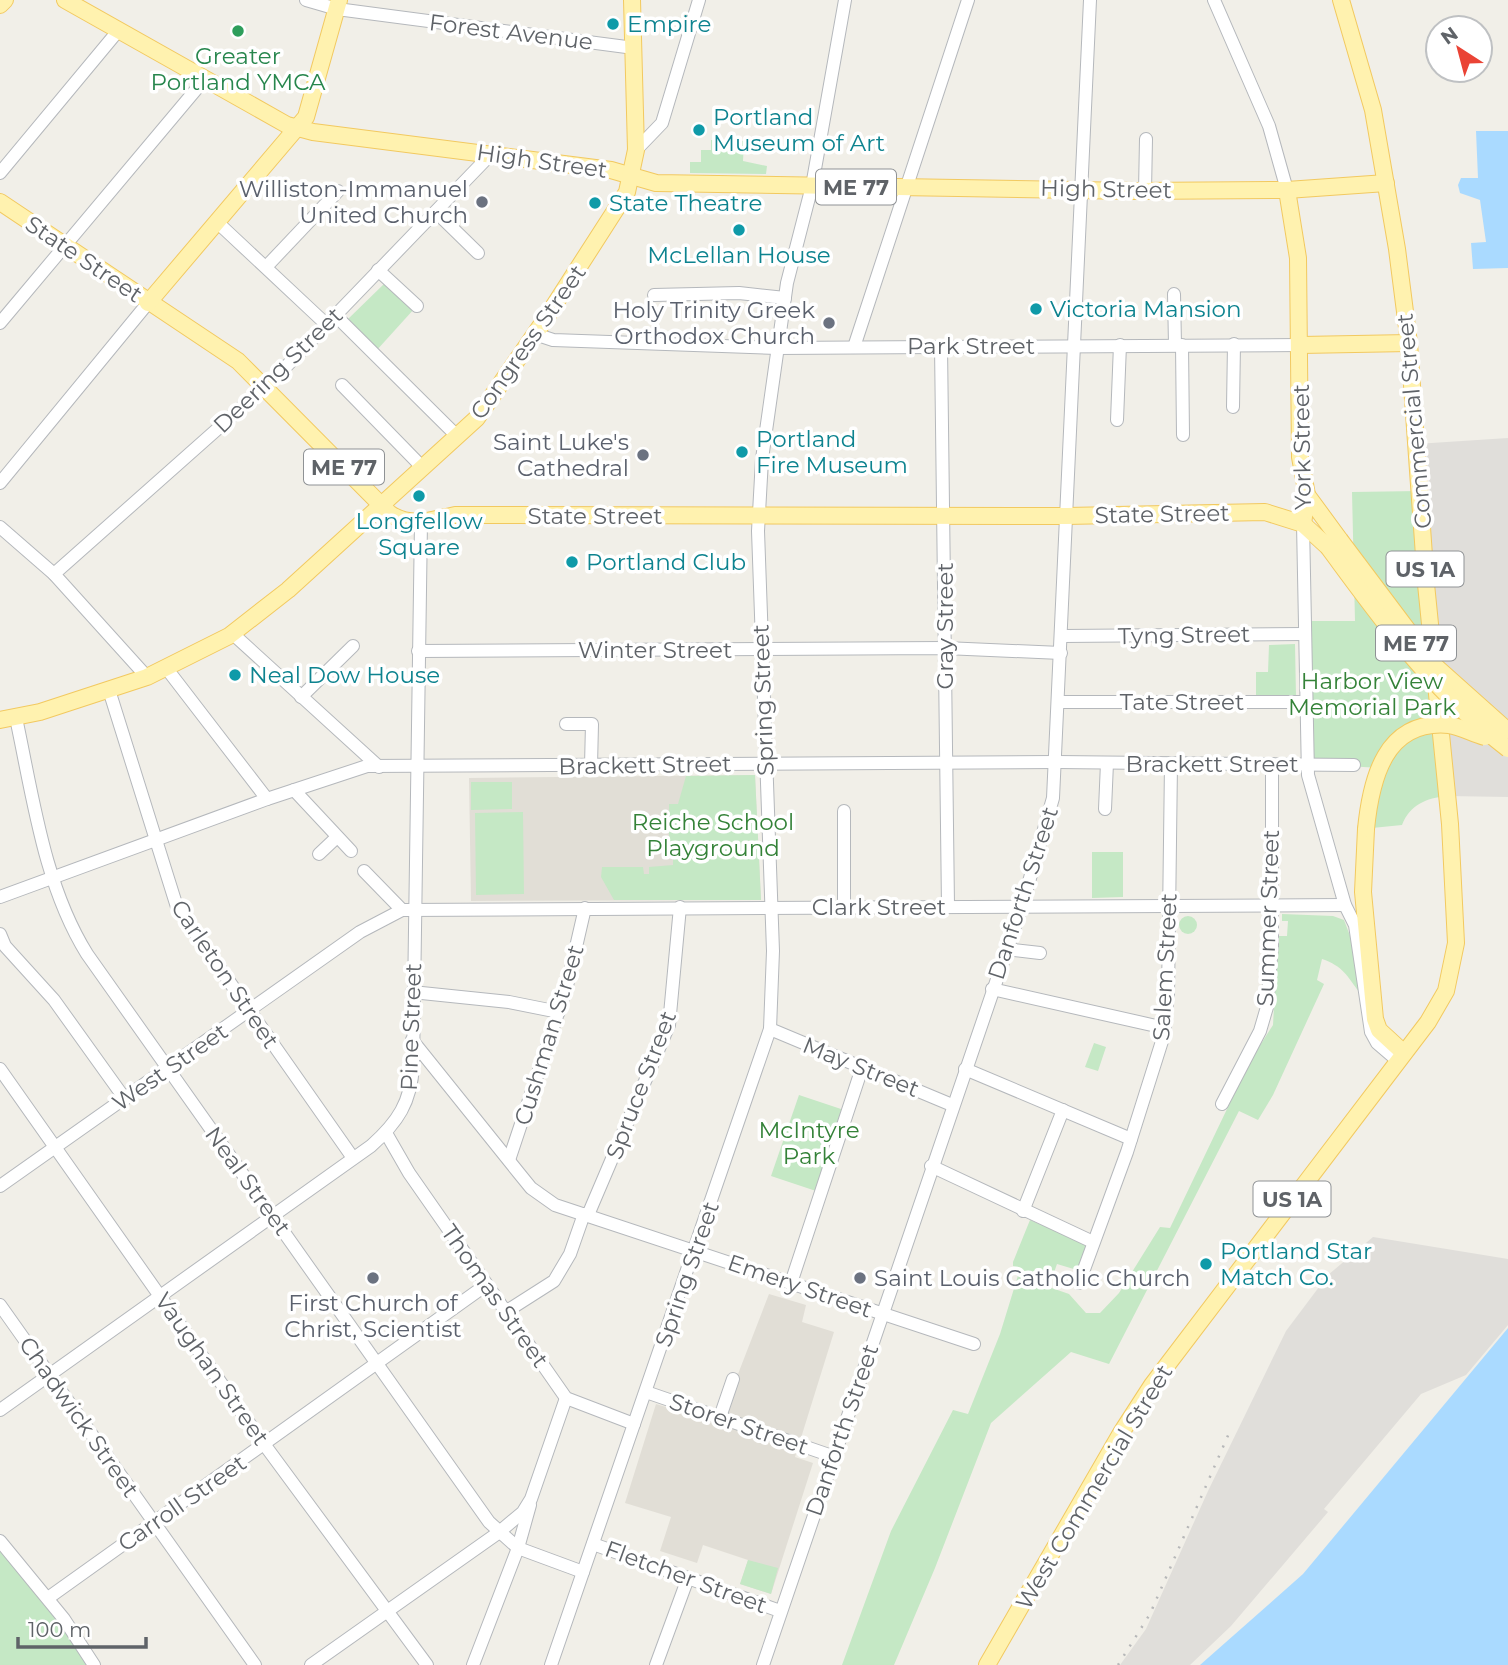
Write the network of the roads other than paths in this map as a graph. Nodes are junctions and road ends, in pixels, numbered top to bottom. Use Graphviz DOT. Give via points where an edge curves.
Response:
graph roads {
  1 [pos="5,0"];
  2 [pos="65,0"];
  3 [pos="306,0"];
  4 [pos="632,0"];
  5 [pos="699,0"];
  6 [pos="845,0"];
  7 [pos="968,0"];
  8 [pos="1090,0"];
  9 [pos="1214,0"];
  10 [pos="1341,0"];
  11 [pos="338,4"];
  12 [pos="0,5"];
  13 [pos="118,31"];
  14 [pos="634,48"];
  15 [pos="204,80"];
  16 [pos="297,127"];
  17 [pos="1146,139"];
  18 [pos="636,150"];
  19 [pos="492,153"];
  20 [pos="0,173"];
  21 [pos="633,175"];
  22 [pos="1386,183"];
  23 [pos="812,186"];
  24 [pos="905,187"];
  25 [pos="1080,189"];
  26 [pos="1287,190"];
  27 [pos="338,191"];
  28 [pos="1145,191"];
  29 [pos="0,202"];
  30 [pos="436,212"];
  31 [pos="217,222"];
  32 [pos="64,247"];
  33 [pos="478,253"];
  34 [pos="266,267"];
  35 [pos="378,270"];
  36 [pos="1174,294"];
  37 [pos="654,295"];
  38 [pos="785,299"];
  39 [pos="148,303"];
  40 [pos="417,306"];
  41 [pos="331,320"];
  42 [pos="0,323"];
  43 [pos="535,334"];
  44 [pos="1409,343"];
  45 [pos="1234,344"];
  46 [pos="1073,345"];
  47 [pos="1120,345"];
  48 [pos="1178,345"];
  49 [pos="1301,345"];
  50 [pos="941,346"];
  51 [pos="854,347"];
  52 [pos="777,348"];
  53 [pos="342,385"];
  54 [pos="265,387"];
  55 [pos="1233,407"];
  56 [pos="1117,420"];
  57 [pos="1183,435"];
  58 [pos="458,437"];
  59 [pos="423,468"];
  60 [pos="0,482"];
  61 [pos="1307,495"];
  62 [pos="382,506"];
  63 [pos="1265,512"];
  64 [pos="758,516"];
  65 [pos="945,516"];
  66 [pos="1066,516"];
  67 [pos="421,522"];
  68 [pos="1303,524"];
  69 [pos="0,527"];
  70 [pos="1334,544"];
  71 [pos="54,574"];
  72 [pos="233,634"];
  73 [pos="1305,634"];
  74 [pos="1063,636"];
  75 [pos="353,646"];
  76 [pos="945,648"];
  77 [pos="761,650"];
  78 [pos="418,651"];
  79 [pos="1061,653"];
  80 [pos="167,669"];
  81 [pos="147,677"];
  82 [pos="109,691"];
  83 [pos="301,697"];
  84 [pos="1059,702"];
  85 [pos="1306,702"];
  86 [pos="8,719"];
  87 [pos="566,724"];
  88 [pos="1504,740"];
  89 [pos="1057,762"];
  90 [pos="1107,763"];
  91 [pos="765,764"];
  92 [pos="947,764"];
  93 [pos="1171,764"];
  94 [pos="1272,764"];
  95 [pos="1307,764"];
  96 [pos="1354,765"];
  97 [pos="592,766"];
  98 [pos="379,767"];
  99 [pos="417,767"];
  100 [pos="294,790"];
  101 [pos="267,799"];
  102 [pos="1105,809"];
  103 [pos="844,811"];
  104 [pos="337,837"];
  105 [pos="155,840"];
  106 [pos="351,851"];
  107 [pos="319,854"];
  108 [pos="364,872"];
  109 [pos="53,877"];
  110 [pos="0,897"];
  111 [pos="1169,905"];
  112 [pos="1272,905"];
  113 [pos="1345,905"];
  114 [pos="948,906"];
  115 [pos="1022,906"];
  116 [pos="769,907"];
  117 [pos="844,907"];
  118 [pos="584,908"];
  119 [pos="680,908"];
  120 [pos="408,910"];
  121 [pos="0,934"];
  122 [pos="1006,949"];
  123 [pos="1040,953"];
  124 [pos="1452,974"];
  125 [pos="992,989"];
  126 [pos="412,992"];
  127 [pos="250,1011"];
  128 [pos="559,1012"];
  129 [pos="1165,1028"];
  130 [pos="770,1029"];
  131 [pos="412,1040"];
  132 [pos="1401,1057"];
  133 [pos="862,1068"];
  134 [pos="0,1069"];
  135 [pos="167,1069"];
  136 [pos="965,1069"];
  137 [pos="125,1099"];
  138 [pos="1222,1104"];
  139 [pos="952,1105"];
  140 [pos="1063,1110"];
  141 [pos="386,1133"];
  142 [pos="1131,1139"];
  143 [pos="55,1147"];
  144 [pos="354,1158"];
  145 [pos="509,1160"];
  146 [pos="931,1166"];
  147 [pos="0,1186"];
  148 [pos="1023,1210"];
  149 [pos="586,1215"];
  150 [pos="273,1217"];
  151 [pos="1093,1242"];
  152 [pos="694,1250"];
  153 [pos="790,1283"];
  154 [pos="1079,1283"];
  155 [pos="486,1285"];
  156 [pos="162,1297"];
  157 [pos="0,1305"];
  158 [pos="507,1311"];
  159 [pos="882,1314"];
  160 [pos="974,1344"];
  161 [pos="377,1364"];
  162 [pos="50,1376"];
  163 [pos="733,1379"];
  164 [pos="646,1392"];
  165 [pos="566,1398"];
  166 [pos="0,1410"];
  167 [pos="720,1417"];
  168 [pos="634,1424"];
  169 [pos="264,1444"];
  170 [pos="832,1456"];
  171 [pos="536,1488"];
  172 [pos="154,1522"];
  173 [pos="498,1533"];
  174 [pos="0,1541"];
  175 [pos="593,1544"];
  176 [pos="518,1548"];
  177 [pos="583,1572"];
  178 [pos="688,1577"];
  179 [pos="48,1598"];
  180 [pos="780,1611"];
  181 [pos="386,1612"];
  182 [pos="94,1665"];
  183 [pos="255,1665"];
  184 [pos="311,1665"];
  185 [pos="427,1665"];
  186 [pos="473,1665"];
  187 [pos="551,1665"];
  188 [pos="656,1665"];
  189 [pos="763,1665"];
  190 [pos="987,1665"];
  1 -- 12 [label="main road"];
  2 -- 13 [label="main road, High Street / ME 77"];
  3 -- 11 [label="street, Forest Avenue"];
  4 -- 14 [label="main road, Congress Street"];
  5 -- 18 [label="street" via="662,123"];
  6 -- 23 [label="street, Spring Street"];
  7 -- 24 [label="street"];
  8 -- 25 [label="street, Danforth Street"];
  9 -- 26 [label="street, York Street" via="1269,126"];
  10 -- 22 [label="main road, Commercial Street / US 1A" via="1373,110"];
  11 -- 14 [label="street, Forest Avenue"];
  11 -- 16 [label="main road" via="307,114"];
  13 -- 15 [label="main road, High Street / ME 77"];
  13 -- 20 [label="street"];
  14 -- 18 [label="main road, Congress Street"];
  15 -- 16 [label="main road, High Street / ME 77"];
  15 -- 32 [label="street"];
  16 -- 19 [label="main road, High Street / ME 77"];
  16 -- 31 [label="main road"];
  17 -- 28 [label="street"];
  18 -- 21 [label="main road, Congress Street"];
  19 -- 21 [label="main road, High Street / ME 77"];
  19 -- 30 [label="street, Deering Street"];
  21 -- 23 [label="main road, High Street / ME 77" via="656,183"];
  21 -- 43 [label="main road, Congress Street" via="615,214"];
  22 -- 26 [label="main road, High Street"];
  22 -- 44 [label="main road, Commercial Street / US 1A"];
  23 -- 24 [label="main road, High Street / ME 77"];
  23 -- 38 [label="street, Spring Street"];
  24 -- 25 [label="main road, High Street / ME 77"];
  24 -- 51 [label="street"];
  25 -- 28 [label="main road, High Street / ME 77"];
  25 -- 46 [label="street, Danforth Street"];
  26 -- 28 [label="main road, High Street / ME 77"];
  26 -- 49 [label="main road, York Street / ME 77" via="1298,258"];
  27 -- 34 [label="street"];
  29 -- 32 [label="main road, State Street / ME 77"];
  30 -- 33 [label="street"];
  30 -- 35 [label="street, Deering Street"];
  31 -- 34 [label="street"];
  31 -- 39 [label="main road"];
  32 -- 39 [label="main road, State Street / ME 77"];
  32 -- 42 [label="street"];
  34 -- 41 [label="street"];
  35 -- 40 [label="street"];
  35 -- 41 [label="street, Deering Street"];
  36 -- 48 [label="street"];
  37 -- 38 [label="street" via="739,293"];
  38 -- 52 [label="street, Spring Street"];
  39 -- 54 [label="main road, State Street / ME 77" via="238,361"];
  39 -- 60 [label="street"];
  41 -- 54 [label="street, Deering Street"];
  41 -- 58 [label="street"];
  43 -- 52 [label="street, Park Street" via="553,340"];
  43 -- 58 [label="main road, Congress Street" via="486,406"];
  44 -- 49 [label="main road, Park Street"];
  44 -- 124 [label="main road, Commercial Street / US 1A" via="1426,584 1450,824 1457,943"];
  45 -- 48 [label="street, Park Street"];
  45 -- 49 [label="street, Park Street"];
  45 -- 55 [label="street"];
  46 -- 47 [label="street, Park Street"];
  46 -- 50 [label="street, Park Street"];
  46 -- 66 [label="street, Danforth Street"];
  47 -- 48 [label="street, Park Street"];
  47 -- 56 [label="street"];
  48 -- 57 [label="street"];
  49 -- 61 [label="main road, York Street / ME 77" via="1300,457"];
  50 -- 51 [label="street, Park Street"];
  50 -- 65 [label="street, Gray Street"];
  51 -- 52 [label="street, Park Street"];
  52 -- 64 [label="street, Spring Street"];
  53 -- 59 [label="street"];
  54 -- 62 [label="main road, State Street / ME 77"];
  54 -- 71 [label="street, Deering Street"];
  58 -- 59 [label="main road, Congress Street"];
  59 -- 62 [label="main road, Congress Street"];
  61 -- 63 [label="main road" via="1295,506"];
  61 -- 68 [label="main road, York Street"];
  61 -- 70 [label="main road, ME 77"];
  62 -- 67 [label="main road, State Street / ME 77" via="404,522"];
  62 -- 72 [label="main road, Congress Street"];
  63 -- 66 [label="main road, State Street / ME 77"];
  63 -- 68 [label="main road, State Street / ME 77"];
  64 -- 65 [label="main road, State Street / ME 77"];
  64 -- 67 [label="main road, State Street / ME 77" via="455,515"];
  64 -- 77 [label="street, Spring Street"];
  65 -- 66 [label="main road, State Street / ME 77"];
  65 -- 76 [label="street, Gray Street"];
  66 -- 74 [label="street, Danforth Street"];
  67 -- 78 [label="street, Pine Street"];
  68 -- 70 [label="main road, ME 77"];
  68 -- 73 [label="street, York Street"];
  69 -- 71 [label="street"];
  70 -- 88 [label="main road, ME 77, bridge" via="1411,659 1452,704"];
  71 -- 81 [label="street"];
  72 -- 80 [label="main road, Congress Street"];
  72 -- 83 [label="street"];
  73 -- 74 [label="street, Tyng Street"];
  73 -- 85 [label="street, York Street"];
  74 -- 79 [label="street, Danforth Street"];
  75 -- 83 [label="street"];
  76 -- 77 [label="street, Winter Street"];
  76 -- 79 [label="street, Winter Street"];
  76 -- 92 [label="street, Gray Street"];
  77 -- 78 [label="street, Winter Street"];
  77 -- 91 [label="street, Spring Street"];
  78 -- 99 [label="street, Pine Street"];
  79 -- 84 [label="street, Danforth Street"];
  80 -- 81 [label="main road, Congress Street"];
  80 -- 101 [label="street"];
  81 -- 82 [label="main road, Congress Street"];
  82 -- 86 [label="main road, Congress Street"];
  82 -- 105 [label="street, Carleton Street"];
  83 -- 98 [label="street"];
  84 -- 85 [label="street, Tate Street"];
  84 -- 89 [label="street, Danforth Street"];
  85 -- 95 [label="street, York Street"];
  86 -- 109 [label="street, Neal Street"];
  87 -- 97 [label="street" via="592,724"];
  88 -- 132 [label="main road, bridge" via="1446,725 1421,728 1384,756 1374,779 1363,892 1376,1019"];
  89 -- 90 [label="street, Brackett Street"];
  89 -- 92 [label="street, Brackett Street"];
  89 -- 115 [label="street, Danforth Street" via="1048,822"];
  90 -- 93 [label="street, Brackett Street"];
  90 -- 102 [label="street"];
  91 -- 92 [label="street, Brackett Street"];
  91 -- 97 [label="street, Brackett Street"];
  91 -- 116 [label="street, Spring Street"];
  92 -- 114 [label="street, Gray Street"];
  93 -- 94 [label="street, Brackett Street"];
  93 -- 111 [label="street, Salem Street"];
  94 -- 95 [label="street, Brackett Street"];
  94 -- 112 [label="street, Summer Street"];
  95 -- 96 [label="street, Brackett Street"];
  95 -- 113 [label="street, York Street"];
  97 -- 99 [label="street, Brackett Street"];
  98 -- 99 [label="street, Brackett Street"];
  98 -- 100 [label="street, Brackett Street" via="367,766"];
  99 -- 120 [label="street, Pine Street"];
  100 -- 101 [label="street, Brackett Street"];
  100 -- 104 [label="street"];
  101 -- 105 [label="street, Brackett Street"];
  103 -- 117 [label="street"];
  104 -- 106 [label="street"];
  104 -- 107 [label="street"];
  105 -- 109 [label="street, Brackett Street"];
  105 -- 127 [label="street, Carleton Street" via="177,907"];
  108 -- 120 [label="street"];
  109 -- 110 [label="street, Brackett Street"];
  109 -- 135 [label="street, Neal Street" via="71,929"];
  111 -- 112 [label="street, Clark Street"];
  111 -- 115 [label="street, Clark Street"];
  111 -- 129 [label="street, Salem Street"];
  112 -- 113 [label="street, Clark Street"];
  112 -- 138 [label="street, Summer Street" via="1267,1007 1260,1031"];
  113 -- 132 [label="street, York Street" via="1355,925 1371,1032 1378,1044"];
  114 -- 115 [label="street, Clark Street"];
  114 -- 117 [label="street, Clark Street"];
  115 -- 122 [label="street, Danforth Street"];
  116 -- 117 [label="street, Clark Street"];
  116 -- 119 [label="street, Clark Street"];
  116 -- 130 [label="street, Spring Street"];
  118 -- 119 [label="street, Clark Street"];
  118 -- 120 [label="street, Clark Street"];
  118 -- 128 [label="street, Cushman Street"];
  119 -- 149 [label="street, Spruce Street" via="669,1025"];
  120 -- 126 [label="street, Pine Street"];
  120 -- 127 [label="street, West Street" via="373,923"];
  121 -- 137 [label="street"];
  122 -- 123 [label="street"];
  122 -- 125 [label="street, Danforth Street"];
  124 -- 132 [label="main road, West Commercial Street / US 1A" via="1438,1008"];
  125 -- 129 [label="street"];
  125 -- 136 [label="street, Danforth Street"];
  126 -- 128 [label="street"];
  126 -- 131 [label="street, Pine Street"];
  127 -- 135 [label="street, West Street"];
  127 -- 144 [label="street, Carleton Street"];
  128 -- 145 [label="street, Cushman Street"];
  129 -- 142 [label="street, Salem Street"];
  130 -- 133 [label="street, May Street"];
  130 -- 152 [label="street, Spring Street"];
  131 -- 141 [label="street, Pine Street" via="409,1100"];
  131 -- 145 [label="street, Emery Street"];
  132 -- 190 [label="main road, West Commercial Street / US 1A" via="1152,1385"];
  133 -- 139 [label="street, May Street"];
  133 -- 153 [label="street"];
  134 -- 143 [label="street, Vaughan Street"];
  135 -- 137 [label="street, West Street"];
  135 -- 150 [label="street, Neal Street"];
  136 -- 139 [label="street, Danforth Street"];
  136 -- 140 [label="street"];
  137 -- 143 [label="street, West Street"];
  139 -- 146 [label="street, Danforth Street"];
  140 -- 142 [label="street"];
  140 -- 148 [label="street"];
  141 -- 144 [label="street, Pine Street"];
  141 -- 155 [label="street, Thomas Street" via="408,1173"];
  142 -- 151 [label="street, Salem Street"];
  143 -- 147 [label="street, West Street"];
  143 -- 156 [label="street, Vaughan Street"];
  144 -- 150 [label="street, Pine Street"];
  145 -- 149 [label="street, Emery Street" via="547,1200"];
  146 -- 148 [label="street"];
  146 -- 159 [label="street, Danforth Street"];
  148 -- 151 [label="street"];
  149 -- 152 [label="street, Emery Street"];
  149 -- 158 [label="street, Spruce Street" via="554,1281"];
  150 -- 156 [label="street, Pine Street"];
  150 -- 161 [label="street, Neal Street"];
  151 -- 154 [label="street, Salem Street"];
  152 -- 153 [label="street, Emery Street"];
  152 -- 164 [label="street, Spring Street"];
  153 -- 159 [label="street, Emery Street"];
  155 -- 158 [label="street, Thomas Street"];
  155 -- 161 [label="street, Carroll Street"];
  156 -- 162 [label="street, Pine Street"];
  156 -- 169 [label="street, Vaughan Street"];
  157 -- 162 [label="street, Chadwick Street"];
  158 -- 165 [label="street, Thomas Street"];
  159 -- 160 [label="street, Emery Street"];
  159 -- 170 [label="street, Danforth Street"];
  161 -- 169 [label="street, Carroll Street"];
  161 -- 173 [label="street, Neal Street"];
  162 -- 166 [label="street, Pine Street"];
  162 -- 172 [label="street, Chadwick Street"];
  163 -- 167 [label="street"];
  164 -- 167 [label="street, Storer Street"];
  164 -- 168 [label="street, Spring Street"];
  165 -- 168 [label="street"];
  165 -- 171 [label="street"];
  167 -- 170 [label="street, Storer Street"];
  168 -- 175 [label="street, Spring Street"];
  169 -- 172 [label="street, Carroll Street"];
  169 -- 181 [label="street, Vaughan Street"];
  170 -- 180 [label="street, Danforth Street"];
  171 -- 173 [label="street" via="523,1512"];
  171 -- 176 [label="street"];
  172 -- 179 [label="street, Carroll Street"];
  172 -- 183 [label="street, Chadwick Street"];
  173 -- 176 [label="street, Neal Street"];
  173 -- 181 [label="street"];
  174 -- 179 [label="street"];
  175 -- 177 [label="street, Spring Street"];
  175 -- 178 [label="street, Fletcher Street"];
  176 -- 177 [label="street, Neal Street"];
  176 -- 186 [label="street"];
  177 -- 187 [label="street, Spring Street"];
  178 -- 180 [label="street, Fletcher Street"];
  178 -- 188 [label="street"];
  179 -- 182 [label="street"];
  180 -- 189 [label="street, Danforth Street"];
  181 -- 184 [label="street"];
  181 -- 185 [label="street, Vaughan Street"];
}
